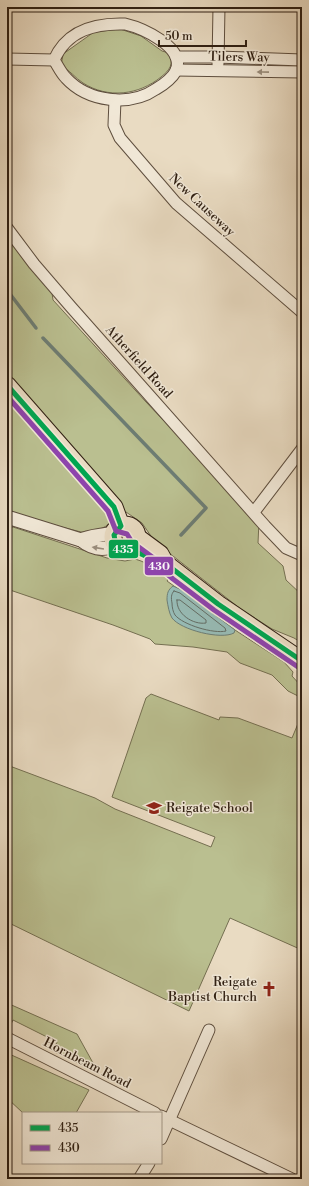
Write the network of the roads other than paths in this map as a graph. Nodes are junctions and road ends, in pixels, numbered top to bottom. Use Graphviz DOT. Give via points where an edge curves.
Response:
graph roads {
  1 [pos="219,7"];
  2 [pos="176,57"];
  3 [pos="217,57"];
  4 [pos="7,58"];
  5 [pos="54,60"];
  6 [pos="302,60"];
  7 [pos="176,70"];
  8 [pos="218,71"];
  9 [pos="302,72"];
  10 [pos="115,100"];
  11 [pos="7,228"];
  12 [pos="302,312"];
  13 [pos="7,385"];
  14 [pos="302,449"];
  15 [pos="254,512"];
  16 [pos="7,517"];
  17 [pos="124,538"];
  18 [pos="302,555"];
  19 [pos="302,661"];
  20 [pos="209,1030"];
  21 [pos="7,1038"];
  22 [pos="153,1112"];
  23 [pos="166,1118"];
  24 [pos="162,1135"];
  25 [pos="148,1164"];
  26 [pos="139,1179"];
  27 [pos="292,1179"];
  1 -- 3 [label="street"];
  2 -- 3 [label="street, Tilers Way"];
  2 -- 5 [label="street" via="172,50 153,34 139,27 100,24 74,35 62,46"];
  2 -- 7 [label="street"];
  3 -- 6 [label="street, Tilers Way"];
  3 -- 8 [label="street"];
  4 -- 5 [label="street"];
  5 -- 10 [label="street" via="67,79 77,86 101,98"];
  7 -- 8 [label="street, Tilers Way"];
  7 -- 10 [label="street" via="165,84 152,92 130,99"];
  9 -- 8 [label="street, Tilers Way, one-way"];
  10 -- 12 [label="street, New Causeway" via="116,133 176,203"];
  11 -- 15 [label="street, Atherfield Road" via="71,307"];
  13 -- 17 [label="main road" via="114,507"];
  14 -- 15 [label="street"];
  15 -- 18 [label="street, Atherfield Road" via="286,548"];
  16 -- 17 [label="street" via="81,540 100,549 107,549"];
  17 -- 19 [label="main road" via="155,562 165,563 218,604"];
  20 -- 23 [label="street"];
  21 -- 22 [label="street, Hornbeam Road"];
  23 -- 24 [label="street"];
  23 -- 27 [label="street"];
  25 -- 26 [label="street"];
}
